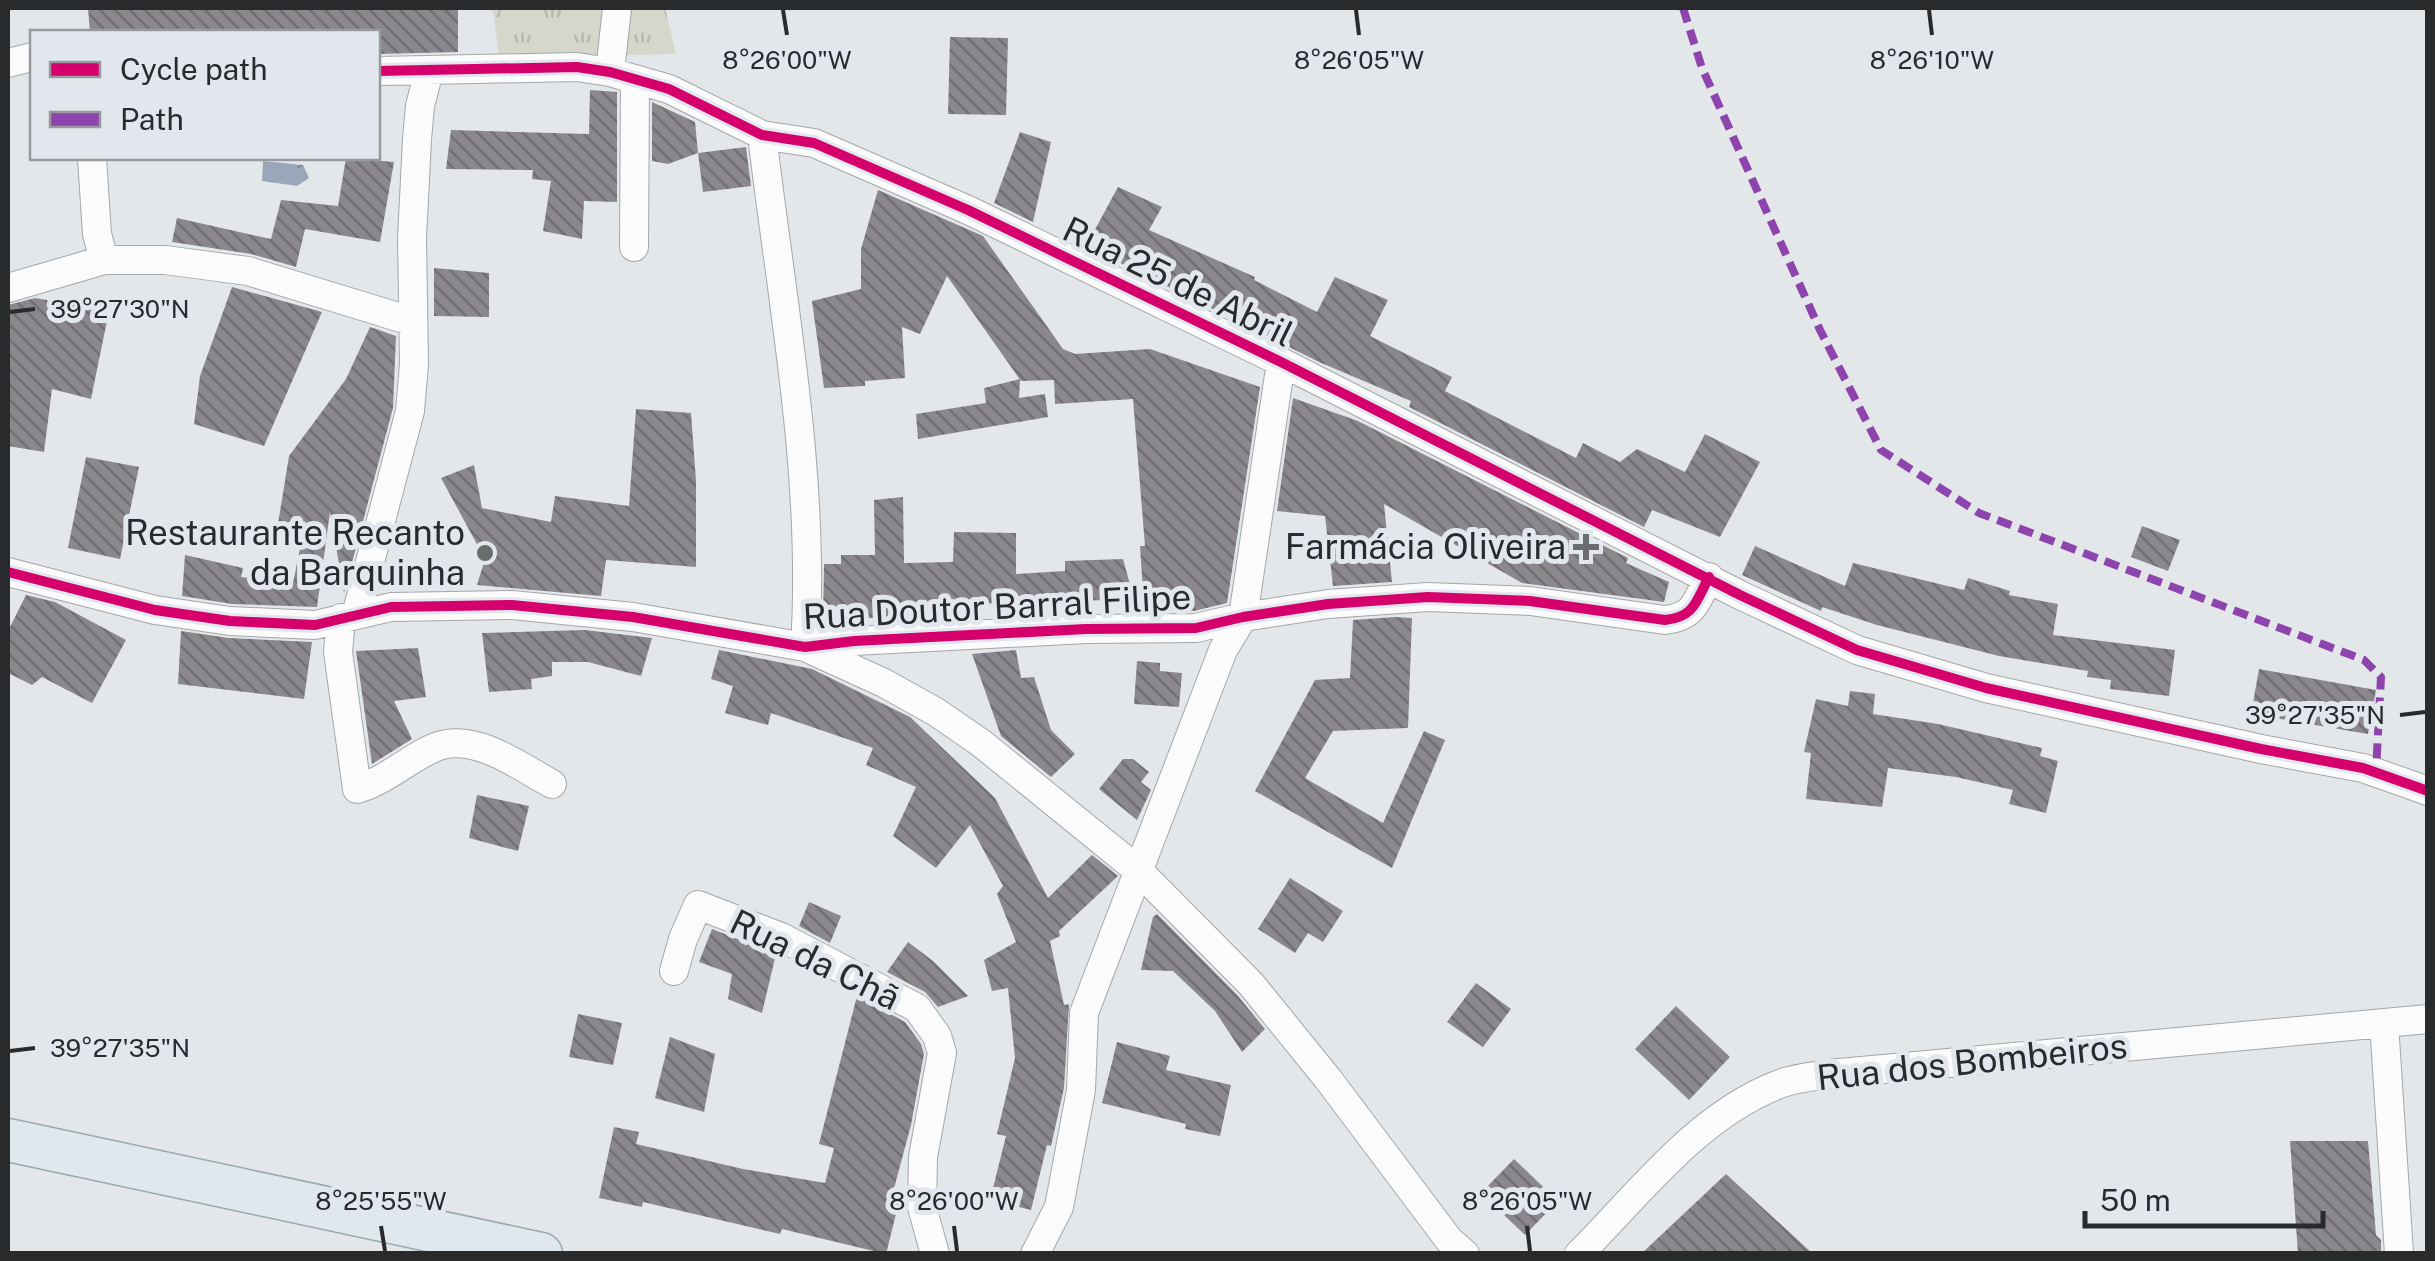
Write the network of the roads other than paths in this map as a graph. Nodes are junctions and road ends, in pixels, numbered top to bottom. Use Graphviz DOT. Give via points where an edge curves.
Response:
graph roads {
  1 [pos="617,8"];
  2 [pos="380,71"];
  3 [pos="428,71"];
  4 [pos="623,76"];
  5 [pos="762,135"];
  6 [pos="92,160"];
  7 [pos="634,247"];
  8 [pos="104,260"];
  9 [pos="8,288"];
  10 [pos="411,321"];
  11 [pos="1281,362"];
  12 [pos="8,572"];
  13 [pos="1708,577"];
  14 [pos="1244,616"];
  15 [pos="349,617"];
  16 [pos="805,647"];
  17 [pos="552,784"];
  18 [pos="2428,790"];
  19 [pos="1139,871"];
  20 [pos="674,970"];
  21 [pos="2428,1019"];
  22 [pos="2384,1023"];
  23 [pos="8,1140"];
  24 [pos="541,1254"];
  25 [pos="935,1254"];
  26 [pos="1034,1254"];
  27 [pos="1465,1254"];
  28 [pos="1579,1254"];
  29 [pos="2400,1254"];
  1 -- 4 [label="street"];
  2 -- 3 [label="street, Rua 25 de Abril"];
  3 -- 4 [label="street, Rua 25 de Abril" via="577,67"];
  3 -- 10 [label="street" via="420,106"];
  4 -- 5 [label="street, Rua 25 de Abril" via="669,88"];
  4 -- 7 [label="street"];
  5 -- 11 [label="street, Rua 25 de Abril" via="832,150"];
  5 -- 16 [label="street" via="803,500"];
  6 -- 8 [label="street"];
  8 -- 9 [label="street"];
  8 -- 10 [label="street" via="248,271"];
  10 -- 15 [label="street" via="410,411"];
  11 -- 13 [label="street, Rua 25 de Abril"];
  11 -- 14 [label="street"];
  12 -- 15 [label="street, Rua Doutor Barral Filipe" via="154,610 230,621 314,625"];
  13 -- 14 [label="street, Rua Doutor Barral Filipe" via="1691,612 1675,619 1530,601 1428,598"];
  13 -- 18 [label="street, Rua 25 de Abril" via="1857,650 1986,688 2364,768"];
  14 -- 16 [label="street, Rua Doutor Barral Filipe" via="1196,628"];
  14 -- 19 [label="street" via="1222,650"];
  15 -- 16 [label="street, Rua Doutor Barral Filipe" via="391,606 512,605 633,617"];
  15 -- 17 [label="street" via="338,652 358,789 443,744 481,746"];
  16 -- 19 [label="street" via="936,712"];
  19 -- 26 [label="street" via="1084,1014 1081,1090 1059,1207"];
  19 -- 27 [label="street" via="1251,984"];
  20 -- 25 [label="street, Rua da Chã" via="698,906 781,938 917,1008 942,1053 923,1157 922,1207"];
  21 -- 22 [label="street, Rua dos Bombeiros"];
  22 -- 28 [label="street, Rua dos Bombeiros" via="1780,1083 1701,1130"];
  22 -- 29 [label="street"];
  23 -- 24 [label="main road"];
}
